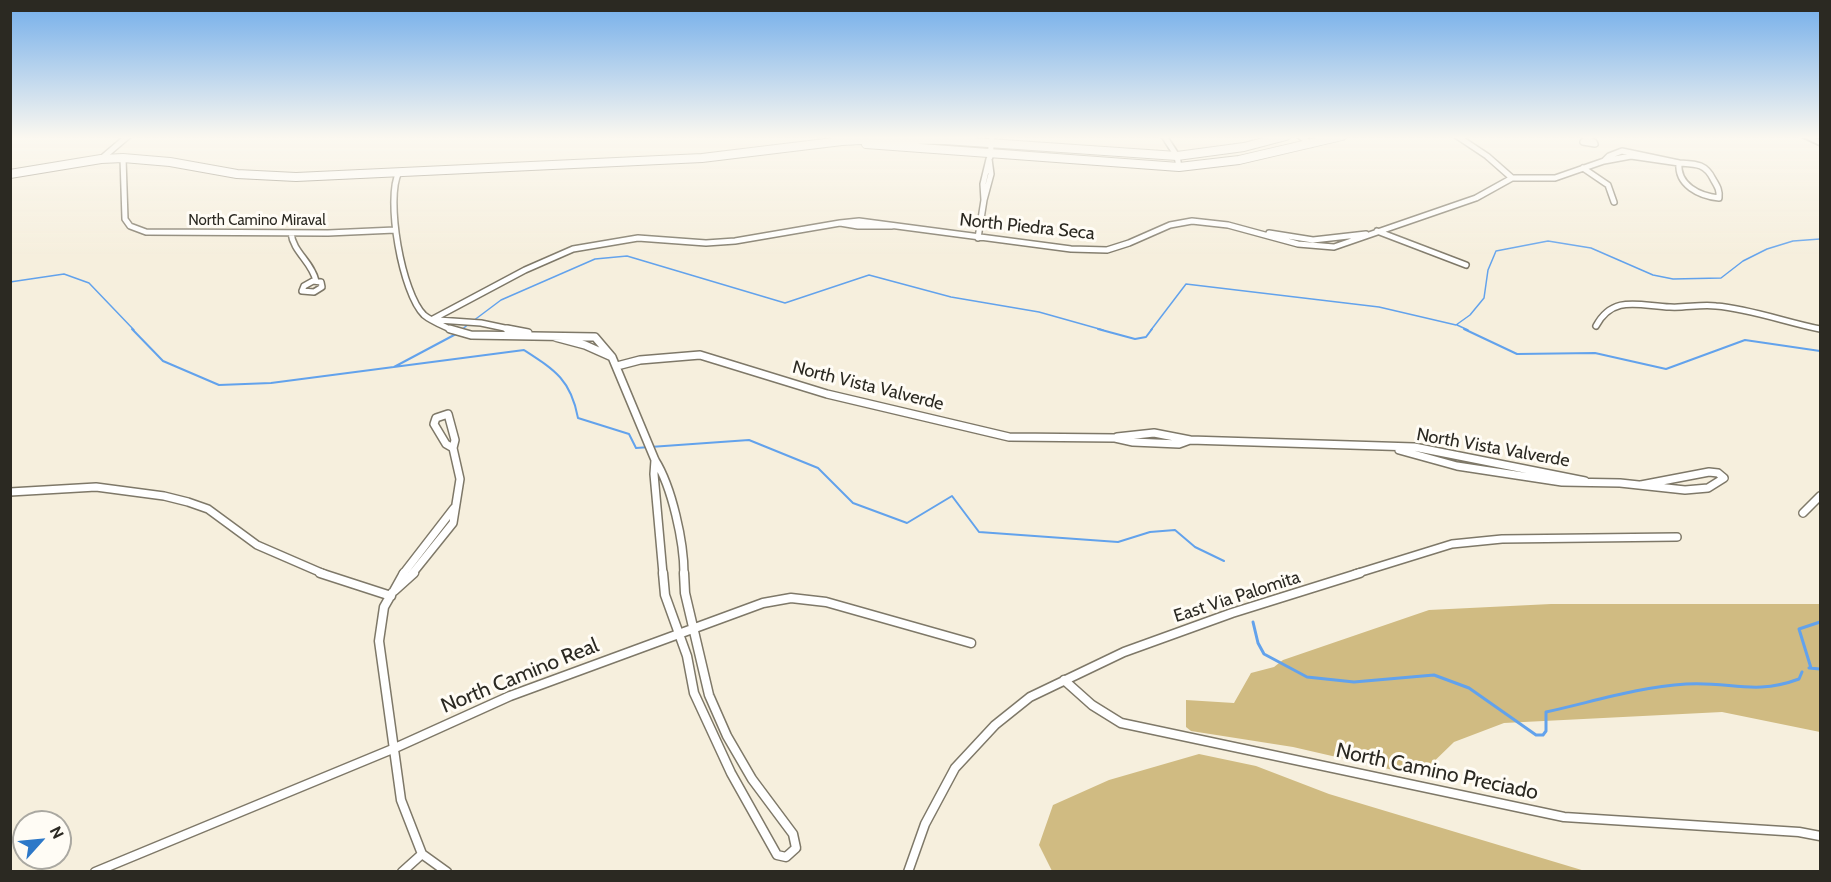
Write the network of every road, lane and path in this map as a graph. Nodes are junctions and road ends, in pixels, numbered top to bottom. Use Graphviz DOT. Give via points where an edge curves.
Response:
graph roads {
  1 [pos="124,177"];
  2 [pos="396,177"];
  3 [pos="991,177"];
  4 [pos="1557,177"];
  5 [pos="1598,177"];
  6 [pos="1680,177"];
  7 [pos="1713,177"];
  8 [pos="1512,178"];
  9 [pos="1614,202"];
  10 [pos="395,230"];
  11 [pos="1377,231"];
  12 [pos="291,233"];
  13 [pos="978,238"];
  14 [pos="1466,265"];
  15 [pos="316,281"];
  16 [pos="433,319"];
  17 [pos="1596,326"];
  18 [pos="1821,329"];
  19 [pos="532,335"];
  20 [pos="555,337"];
  21 [pos="612,357"];
  22 [pos="617,366"];
  23 [pos="453,448"];
  24 [pos="655,460"];
  25 [pos="1641,485"];
  26 [pos="10,492"];
  27 [pos="1821,496"];
  28 [pos="1803,513"];
  29 [pos="1677,537"];
  30 [pos="392,593"];
  31 [pos="692,629"];
  32 [pos="678,633"];
  33 [pos="971,643"];
  34 [pos="1064,680"];
  35 [pos="395,748"];
  36 [pos="1821,836"];
  37 [pos="422,854"];
  38 [pos="95,872"];
  39 [pos="402,872"];
  40 [pos="447,872"];
  41 [pos="908,872"];
  1 -- 12 [label="street, North Camino Miraval" via="125,219 130,226 146,232"];
  2 -- 10 [label="street"];
  3 -- 13 [label="street"];
  4 -- 8 [label="street"];
  5 -- 9 [label="street" via="1610,186"];
  6 -- 7 [label="street" via="1702,194 1719,198"];
  8 -- 11 [label="street, North Piedra Seca" via="1476,198"];
  10 -- 12 [label="street, North Camino Miraval"];
  10 -- 16 [label="street" via="399,256 414,298 424,315"];
  11 -- 13 [label="street, North Piedra Seca" via="1345,244 1316,248 1195,221 1172,222 1107,250"];
  11 -- 14 [label="street"];
  12 -- 15 [label="street" via="293,244 309,259"];
  13 -- 16 [label="street, North Piedra Seca" via="860,221 735,241 638,238 590,244 525,270"];
  16 -- 19 [label="street" via="501,326"];
  16 -- 19 [label="street" via="456,332 471,335"];
  17 -- 18 [label="street" via="1602,313 1614,306 1703,305 1748,311"];
  19 -- 20 [label="street"];
  20 -- 21 [label="street"];
  20 -- 21 [label="street" via="595,337"];
  21 -- 22 [label="street"];
  22 -- 24 [label="street"];
  22 -- 25 [label="street, North Vista Valverde" via="700,355 827,394 1009,437 1395,448 1415,456 1562,482"];
  23 -- 23 [label="street" via="452,423 448,414 442,414 434,424 446,444"];
  23 -- 30 [label="street" via="460,479 454,508"];
  24 -- 31 [label="street" via="664,476 684,557"];
  24 -- 32 [label="street" via="665,595"];
  25 -- 25 [label="street, North Vista Valverde" via="1660,490 1709,487 1724,478 1718,472 1709,472"];
  26 -- 30 [label="street" via="96,487 188,502 208,509 282,558"];
  27 -- 28 [label="street"];
  29 -- 34 [label="street, East Via Palomita" via="1502,539 1452,544 1232,613 1124,652"];
  30 -- 35 [label="street" via="381,618 379,641"];
  31 -- 32 [label="street, North Camino Real"];
  31 -- 32 [label="street" via="709,696 727,736 752,779 793,834 796,848 786,857 777,855 772,847 711,733 694,693"];
  31 -- 33 [label="street, North Camino Real" via="752,606 800,598"];
  32 -- 35 [label="street, North Camino Real" via="510,696"];
  34 -- 36 [label="street, North Camino Preciado" via="1092,705 1121,723 1431,790 1564,817"];
  34 -- 41 [label="street, East Via Palomita" via="1030,697 994,725 955,768 925,824"];
  35 -- 37 [label="street" via="401,800"];
  35 -- 38 [label="street, North Camino Real"];
  37 -- 39 [label="street"];
  37 -- 40 [label="street"];
}
